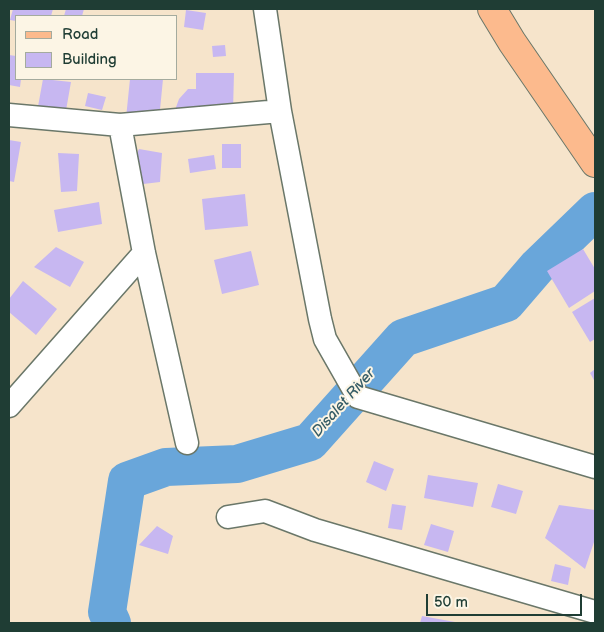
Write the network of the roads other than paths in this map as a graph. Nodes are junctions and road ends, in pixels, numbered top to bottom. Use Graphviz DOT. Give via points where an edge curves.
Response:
graph roads {
  1 [pos="265,9"];
  2 [pos="492,9"];
  3 [pos="280,111"];
  4 [pos="9,115"];
  5 [pos="120,125"];
  6 [pos="595,163"];
  7 [pos="144,253"];
  8 [pos="9,406"];
  9 [pos="187,444"];
  10 [pos="595,467"];
  11 [pos="228,517"];
  12 [pos="595,612"];
  1 -- 3 [label="street"];
  2 -- 6 [label="main road"];
  3 -- 5 [label="street"];
  3 -- 10 [label="street" via="320,319 326,340 358,397"];
  4 -- 5 [label="street"];
  5 -- 7 [label="street"];
  7 -- 8 [label="street"];
  7 -- 9 [label="street"];
  11 -- 12 [label="street" via="265,510 315,530"];
}
